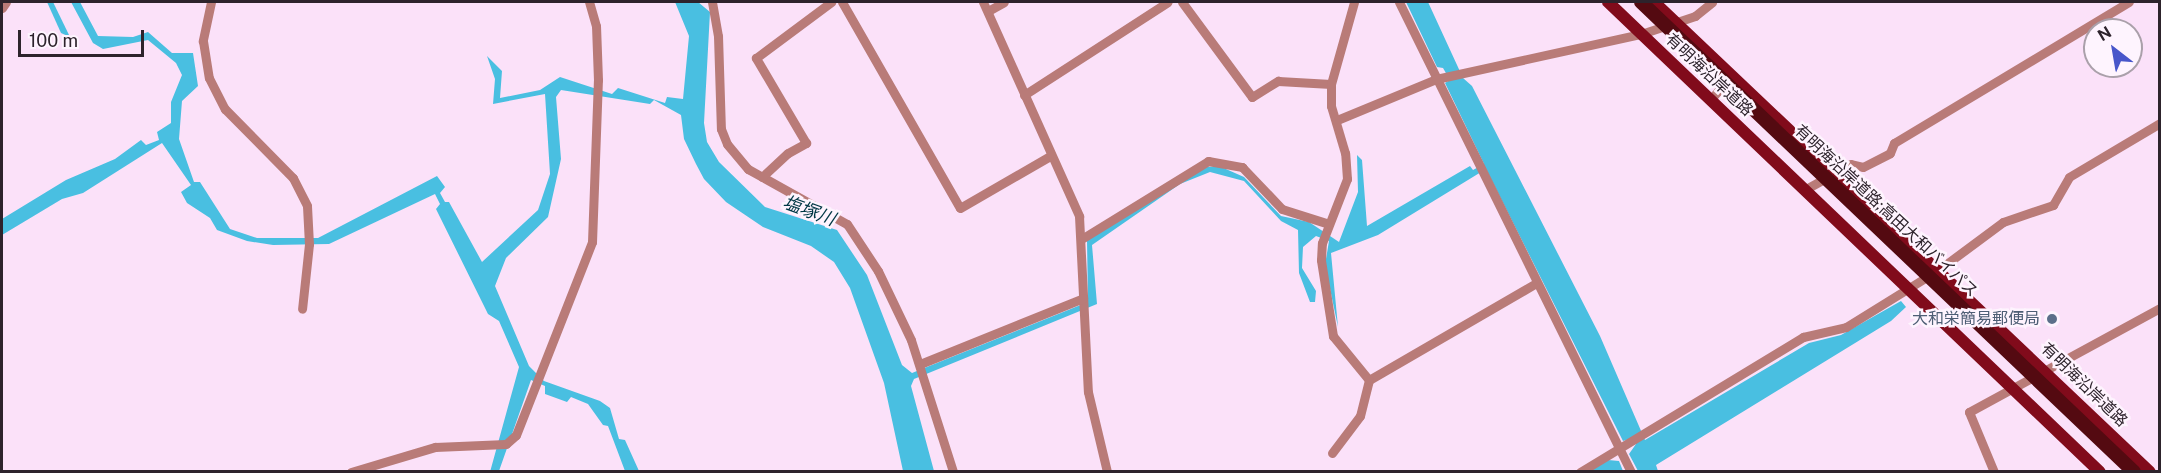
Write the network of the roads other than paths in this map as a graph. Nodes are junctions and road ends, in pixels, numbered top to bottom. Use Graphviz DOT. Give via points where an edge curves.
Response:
graph roads {
  1 [pos="6,2"];
  2 [pos="211,2"];
  3 [pos="589,2"];
  4 [pos="712,2"];
  5 [pos="831,2"];
  6 [pos="842,2"];
  7 [pos="983,2"];
  8 [pos="1004,2"];
  9 [pos="1168,2"];
  10 [pos="1182,2"];
  11 [pos="1354,2"];
  12 [pos="1399,2"];
  13 [pos="1608,2"];
  14 [pos="1641,2"];
  15 [pos="1654,2"];
  16 [pos="1712,2"];
  17 [pos="2129,2"];
  18 [pos="2,8"];
  19 [pos="988,11"];
  20 [pos="1674,20"];
  21 [pos="1641,34"];
  22 [pos="1732,74"];
  23 [pos="1436,79"];
  24 [pos="1331,84"];
  25 [pos="1024,95"];
  26 [pos="1711,99"];
  27 [pos="1337,120"];
  28 [pos="2160,123"];
  29 [pos="1050,156"];
  30 [pos="1836,173"];
  31 [pos="762,177"];
  32 [pos="1806,189"];
  33 [pos="1329,225"];
  34 [pos="1083,238"];
  35 [pos="1936,269"];
  36 [pos="1536,283"];
  37 [pos="1910,288"];
  38 [pos="1083,297"];
  39 [pos="2160,308"];
  40 [pos="302,309"];
  41 [pos="920,364"];
  42 [pos="2047,371"];
  43 [pos="1368,380"];
  44 [pos="2011,386"];
  45 [pos="1619,448"];
  46 [pos="1332,453"];
  47 [pos="351,471"];
  48 [pos="953,471"];
  49 [pos="1107,471"];
  50 [pos="1580,471"];
  51 [pos="1631,471"];
  52 [pos="1994,471"];
  53 [pos="2100,471"];
  54 [pos="2134,471"];
  55 [pos="2150,471"];
  1 -- 18 [label="street"];
  2 -- 40 [label="street" via="203,41 209,78 225,109 293,178 307,206 309,244"];
  3 -- 47 [label="street" via="596,26 598,80 591,242 516,435 506,444 435,447"];
  4 -- 31 [label="street" via="718,36 721,129 736,157"];
  5 -- 31 [label="street" via="756,58 806,143 788,153"];
  6 -- 29 [label="street" via="960,208"];
  7 -- 19 [label="street"];
  8 -- 19 [label="street"];
  9 -- 25 [label="street"];
  10 -- 24 [label="street" via="1252,98 1278,81"];
  11 -- 24 [label="street"];
  12 -- 23 [label="street"];
  13 -- 21 [label="main road, 有明海沿岸道路"];
  14 -- 54 [label="highway, 有明海沿岸道路;高田大和バイパス, bridge"];
  15 -- 20 [label="main road, 有明海沿岸道路"];
  16 -- 20 [label="street" via="1695,16"];
  17 -- 30 [label="street" via="1894,143 1890,153 1863,166 1851,164"];
  19 -- 25 [label="street"];
  20 -- 21 [label="street"];
  20 -- 22 [label="main road, 有明海沿岸道路"];
  21 -- 23 [label="street"];
  21 -- 26 [label="main road, 有明海沿岸道路"];
  22 -- 26 [label="street"];
  22 -- 30 [label="main road, 有明海沿岸道路"];
  23 -- 27 [label="street"];
  23 -- 36 [label="street"];
  24 -- 27 [label="street" via="1331,106"];
  25 -- 29 [label="street"];
  26 -- 32 [label="main road, 有明海沿岸道路"];
  27 -- 33 [label="street" via="1347,179"];
  28 -- 35 [label="street" via="2069,177 2053,205 2003,222"];
  29 -- 34 [label="street" via="1079,216"];
  30 -- 32 [label="street"];
  30 -- 35 [label="main road, 有明海沿岸道路"];
  31 -- 41 [label="street" via="847,224 878,271"];
  32 -- 37 [label="main road, 有明海沿岸道路"];
  33 -- 34 [label="street" via="1282,209 1242,167 1227,161 1208,161"];
  33 -- 43 [label="street" via="1321,260 1333,336"];
  34 -- 38 [label="street"];
  35 -- 37 [label="street"];
  35 -- 42 [label="main road, 有明海沿岸道路"];
  36 -- 43 [label="street"];
  36 -- 45 [label="street"];
  37 -- 44 [label="main road, 有明海沿岸道路"];
  37 -- 45 [label="street" via="1846,327 1803,337"];
  38 -- 41 [label="street"];
  38 -- 49 [label="street" via="1088,392"];
  39 -- 42 [label="street"];
  41 -- 48 [label="street"];
  42 -- 44 [label="street"];
  42 -- 55 [label="main road, 有明海沿岸道路"];
  43 -- 46 [label="street" via="1360,416"];
  44 -- 52 [label="street" via="1969,412"];
  44 -- 53 [label="main road, 有明海沿岸道路"];
  45 -- 50 [label="street"];
  45 -- 51 [label="street"];
}
